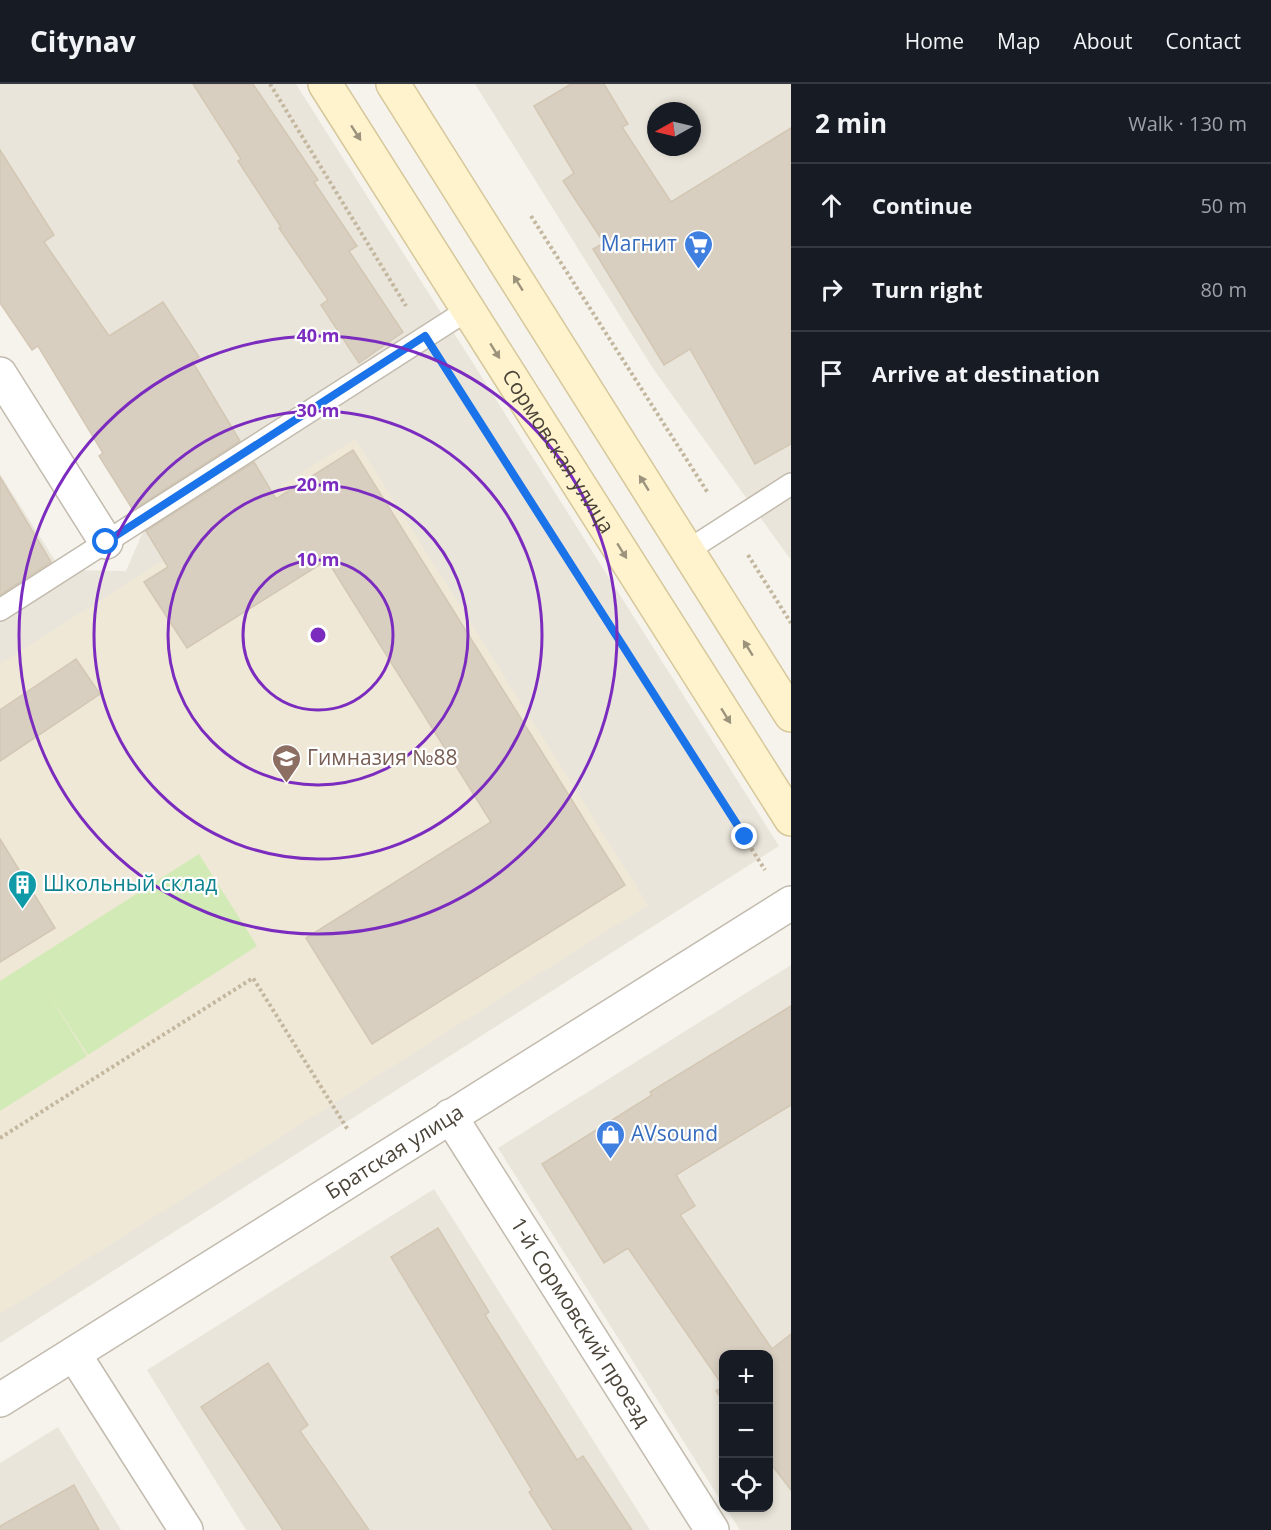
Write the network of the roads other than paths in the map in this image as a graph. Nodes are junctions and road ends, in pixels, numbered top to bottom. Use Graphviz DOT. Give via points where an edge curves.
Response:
graph roads {
  1 [pos="325,84"];
  2 [pos="393,84"];
  3 [pos="469,309"];
  4 [pos="0,374"];
  5 [pos="791,484"];
  6 [pos="106,542"];
  7 [pos="687,551"];
  8 [pos="0,610"];
  9 [pos="791,715"];
  10 [pos="791,819"];
  11 [pos="789,904"];
  12 [pos="450,1116"];
  13 [pos="74,1354"];
  14 [pos="0,1400"];
  15 [pos="186,1530"];
  16 [pos="712,1530"];
  1 -- 3 [label="main road, Сормовская улица, one-way"];
  7 -- 2 [label="main road, one-way"];
  3 -- 6 [label="lane"];
  3 -- 10 [label="main road, Сормовская улица, one-way"];
  4 -- 6 [label="street"];
  5 -- 7 [label="lane"];
  6 -- 8 [label="lane"];
  9 -- 7 [label="main road, one-way"];
  11 -- 12 [label="street, Братская улица"];
  12 -- 13 [label="street, Братская улица"];
  12 -- 16 [label="street, 1-й Сормовский проезд"];
  13 -- 14 [label="street, Братская улица"];
  13 -- 15 [label="street"];
}
